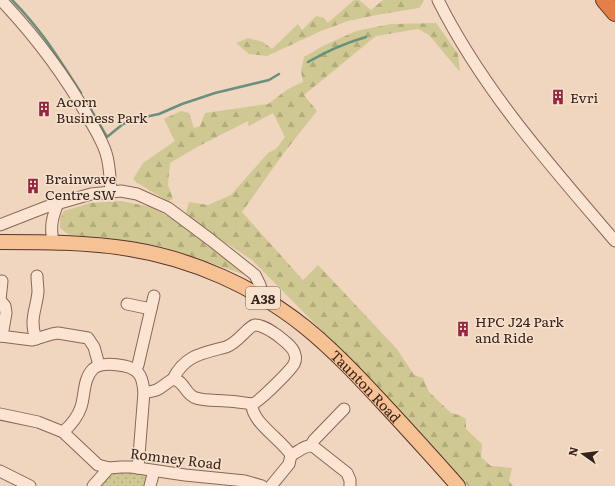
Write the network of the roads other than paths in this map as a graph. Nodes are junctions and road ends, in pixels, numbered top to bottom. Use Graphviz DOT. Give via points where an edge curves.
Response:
graph roads {
  1 [pos="1,0"];
  2 [pos="438,0"];
  3 [pos="604,0"];
  4 [pos="615,13"];
  5 [pos="110,192"];
  6 [pos="58,203"];
  7 [pos="0,225"];
  8 [pos="615,241"];
  9 [pos="0,242"];
  10 [pos="53,242"];
  11 [pos="37,276"];
  12 [pos="2,281"];
  13 [pos="154,296"];
  14 [pos="263,298"];
  15 [pos="126,304"];
  16 [pos="151,309"];
  17 [pos="1,336"];
  18 [pos="36,338"];
  19 [pos="99,365"];
  20 [pos="137,372"];
  21 [pos="173,379"];
  22 [pos="144,392"];
  23 [pos="252,404"];
  24 [pos="344,409"];
  25 [pos="0,414"];
  26 [pos="63,432"];
  27 [pos="311,445"];
  28 [pos="291,455"];
  29 [pos="109,468"];
  30 [pos="138,468"];
  31 [pos="154,471"];
  32 [pos="0,472"];
  33 [pos="225,483"];
  34 [pos="30,486"];
  35 [pos="93,486"];
  36 [pos="150,486"];
  37 [pos="262,486"];
  38 [pos="271,486"];
  39 [pos="350,486"];
  40 [pos="458,486"];
  1 -- 5 [label="street" via="40,44 79,101 105,150"];
  2 -- 8 [label="street" via="461,43 512,118"];
  3 -- 4 [label="highway"];
  5 -- 6 [label="street"];
  5 -- 14 [label="street" via="137,194 168,208 255,275"];
  6 -- 7 [label="street"];
  6 -- 10 [label="street" via="52,219"];
  9 -- 10 [label="main road, Taunton Road / A38"];
  10 -- 14 [label="main road, Taunton Road / A38" via="108,246 161,256 211,272"];
  11 -- 18 [label="street" via="38,292 32,322"];
  12 -- 17 [label="street" via="0,300 5,306 6,313"];
  13 -- 16 [label="street"];
  14 -- 40 [label="main road, Taunton Road / A38" via="284,311 326,345"];
  15 -- 16 [label="street"];
  16 -- 20 [label="street"];
  17 -- 18 [label="street"];
  18 -- 19 [label="street" via="58,333 88,338 94,347"];
  19 -- 20 [label="street" via="110,364"];
  19 -- 26 [label="street" via="89,374 78,415"];
  20 -- 22 [label="street"];
  21 -- 22 [label="street" via="159,390"];
  21 -- 23 [label="street" via="178,379 194,398"];
  21 -- 23 [label="street" via="188,360 234,343 251,326 262,326 286,342 294,352 295,360 284,375"];
  22 -- 30 [label="street"];
  23 -- 28 [label="street" via="259,421"];
  24 -- 27 [label="street"];
  25 -- 26 [label="street" via="38,422"];
  26 -- 29 [label="street" via="98,465"];
  27 -- 28 [label="street"];
  27 -- 39 [label="street" via="347,474"];
  28 -- 38 [label="street" via="289,464"];
  29 -- 30 [label="street, Romney Road"];
  29 -- 35 [label="street"];
  30 -- 31 [label="street, Romney Road"];
  31 -- 33 [label="street, Romney Road"];
  31 -- 36 [label="street"];
  32 -- 34 [label="street"];
  33 -- 37 [label="street, Romney Road" via="245,481"];
}
